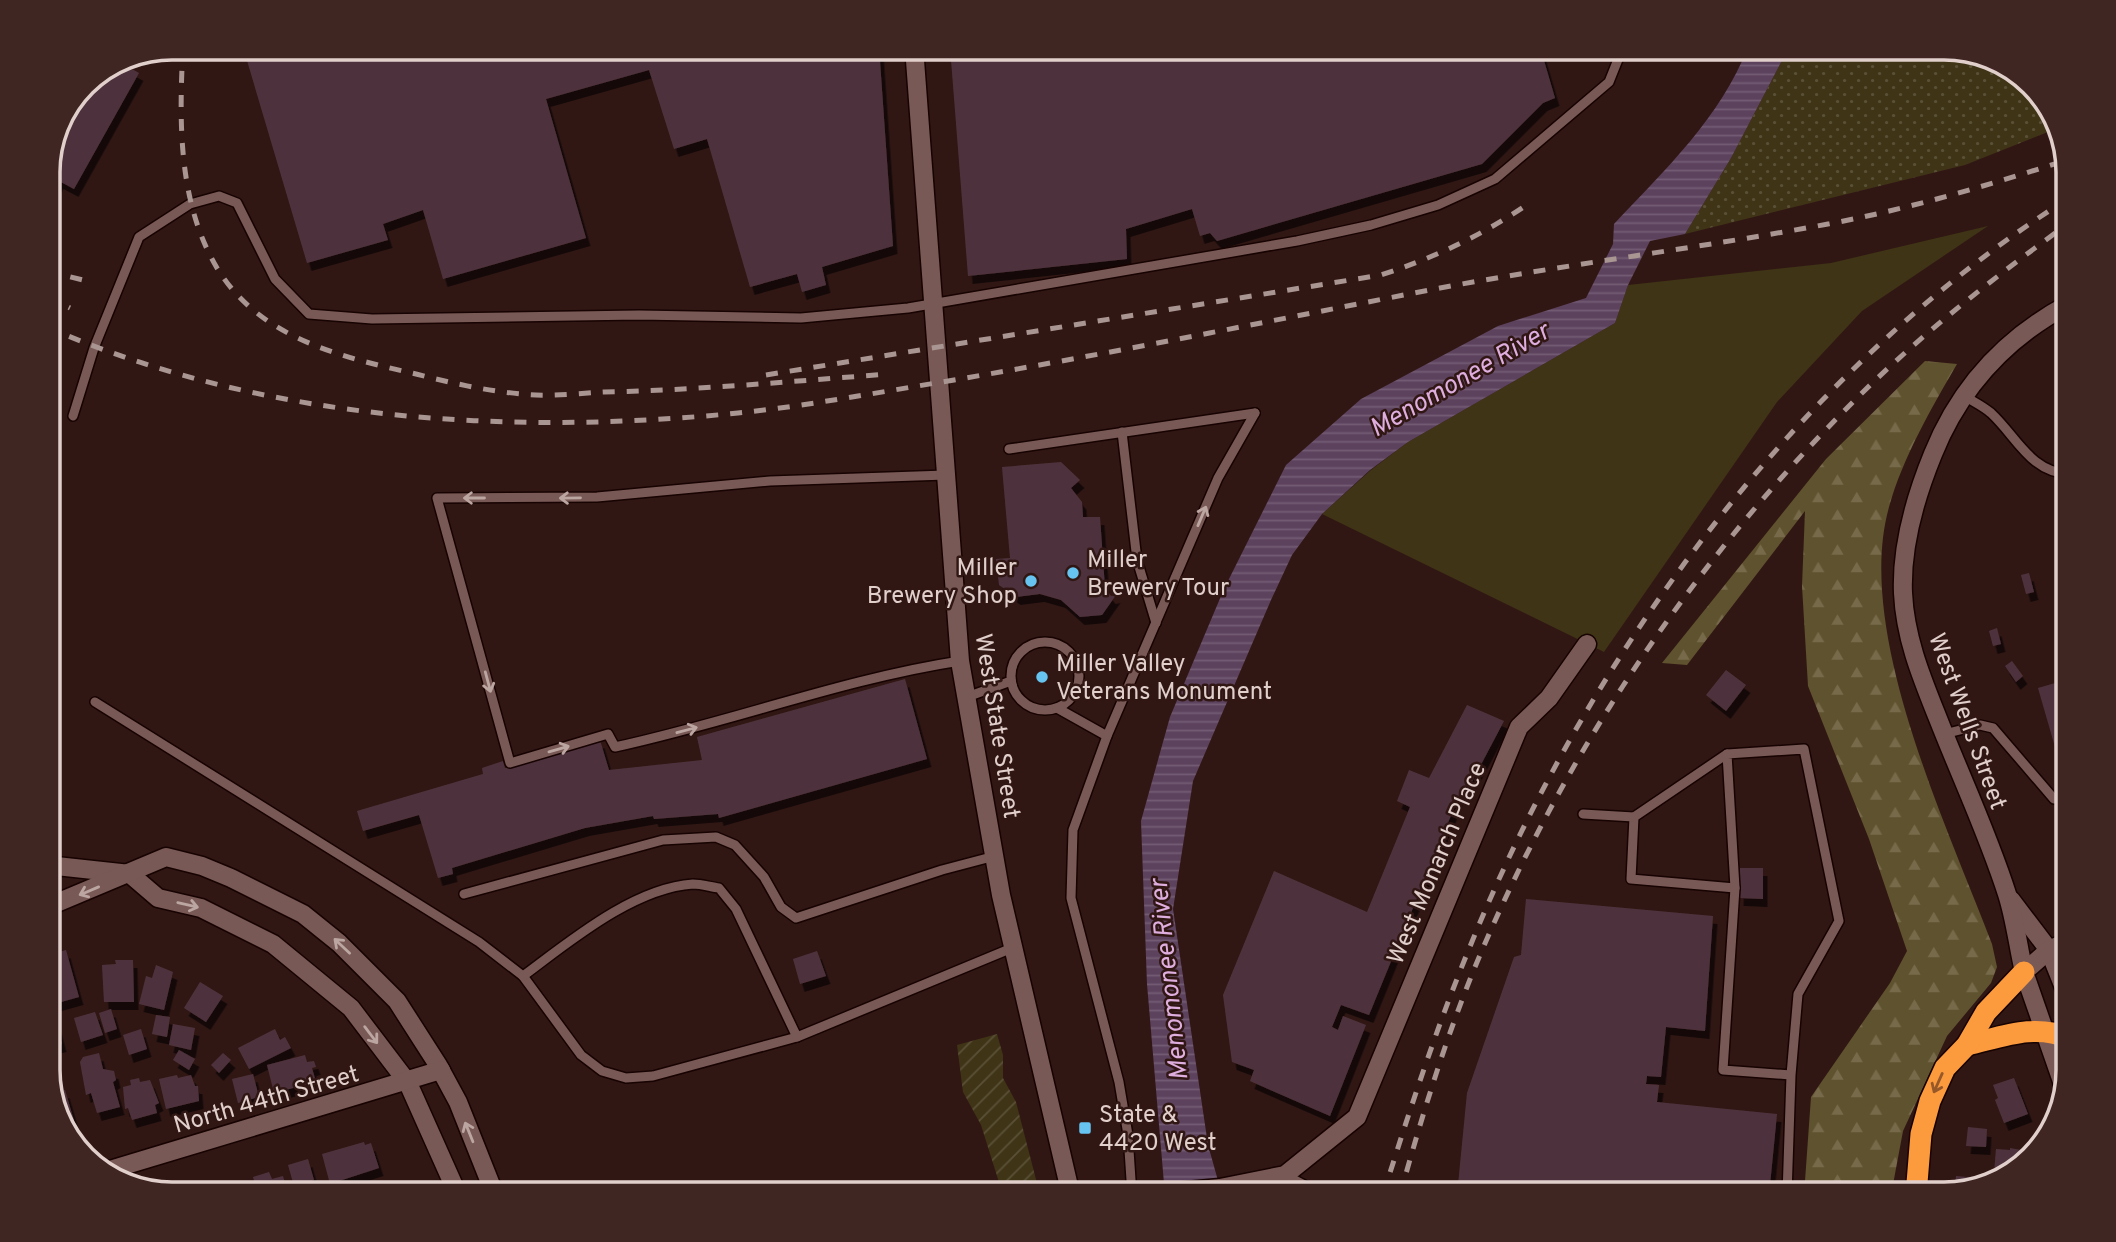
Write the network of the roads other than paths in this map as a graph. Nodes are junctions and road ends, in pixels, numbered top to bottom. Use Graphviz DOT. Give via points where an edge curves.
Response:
graph roads {
  1 [pos="915,60"];
  2 [pos="1618,60"];
  3 [pos="933,303"];
  4 [pos="2056,311"];
  5 [pos="1963,395"];
  6 [pos="73,416"];
  7 [pos="1122,432"];
  8 [pos="1009,449"];
  9 [pos="2056,473"];
  10 [pos="946,475"];
  11 [pos="1156,623"];
  12 [pos="1587,644"];
  13 [pos="960,660"];
  14 [pos="1011,681"];
  15 [pos="967,698"];
  16 [pos="95,702"];
  17 [pos="1057,708"];
  18 [pos="1944,734"];
  19 [pos="1107,736"];
  20 [pos="1727,754"];
  21 [pos="2054,799"];
  22 [pos="1583,814"];
  23 [pos="1634,817"];
  24 [pos="995,856"];
  25 [pos="60,866"];
  26 [pos="130,874"];
  27 [pos="1735,888"];
  28 [pos="464,894"];
  29 [pos="2007,894"];
  30 [pos="60,902"];
  31 [pos="2056,947"];
  32 [pos="1013,948"];
  33 [pos="2049,950"];
  34 [pos="2056,968"];
  35 [pos="2024,972"];
  36 [pos="523,976"];
  37 [pos="2044,1030"];
  38 [pos="2056,1034"];
  39 [pos="797,1037"];
  40 [pos="1967,1045"];
  41 [pos="2056,1064"];
  42 [pos="442,1070"];
  43 [pos="1791,1075"];
  44 [pos="408,1083"];
  45 [pos="117,1168"];
  46 [pos="1285,1175"];
  47 [pos="452,1182"];
  48 [pos="490,1182"];
  49 [pos="1068,1182"];
  50 [pos="1138,1182"];
  51 [pos="1250,1182"];
  52 [pos="1299,1182"];
  53 [pos="1787,1182"];
  54 [pos="1917,1182"];
  1 -- 3 [label="street, West State Street"];
  2 -- 3 [label="lane" via="1609,82 1525,156 1495,179 1438,205 1297,241"];
  3 -- 6 [label="lane" via="805,317 372,319 309,314 275,279 237,204 219,195 190,204 139,237 94,348"];
  3 -- 10 [label="street, West State Street"];
  4 -- 5 [label="street" via="2012,340"];
  5 -- 9 [label="lane" via="1990,412 2040,467"];
  5 -- 18 [label="street, West Wells Street" via="1940,435 1923,479 1910,522 1903,593 1916,664"];
  7 -- 8 [label="lane"];
  7 -- 11 [label="lane" via="1137,560"];
  11 -- 7 [label="lane, one-way" via="1218,478 1255,413"];
  10 -- 13 [label="street, West State Street"];
  10 -- 13 [label="lane, one-way" via="770,481 597,498 438,498 510,763 608,734 615,747 881,676"];
  11 -- 19 [label="lane"];
  12 -- 46 [label="street, West Monarch Place" via="1549,698 1519,727 1357,1117"];
  13 -- 15 [label="street, West State Street"];
  14 -- 15 [label="lane"];
  14 -- 17 [label="lane" via="1028,706"];
  14 -- 17 [label="lane" via="1015,660 1032,645 1044,642 1066,650 1074,659 1078,681 1075,692"];
  15 -- 24 [label="street, West State Street"];
  16 -- 36 [label="lane" via="479,942"];
  17 -- 19 [label="lane"];
  18 -- 21 [label="lane" via="1980,725 1993,729"];
  18 -- 29 [label="street, West Wells Street"];
  19 -- 50 [label="lane" via="1073,830 1071,898 1119,1082"];
  20 -- 23 [label="lane"];
  20 -- 27 [label="lane"];
  20 -- 43 [label="lane" via="1804,750 1839,921 1798,994"];
  22 -- 23 [label="lane"];
  23 -- 27 [label="lane" via="1631,879"];
  24 -- 28 [label="lane" via="796,918 781,907 764,877 735,845 716,837 663,839"];
  24 -- 32 [label="street, West State Street"];
  25 -- 26 [label="street"];
  26 -- 30 [label="street, one-way"];
  42 -- 26 [label="street, one-way" via="397,1001 303,914 190,863 166,858"];
  26 -- 44 [label="street, one-way" via="158,898 201,908 273,944 351,1008"];
  27 -- 43 [label="lane" via="1723,1070"];
  29 -- 33 [label="street, West Wells Street"];
  29 -- 35 [label="street, West Wells Street"];
  31 -- 33 [label="street"];
  32 -- 39 [label="lane"];
  32 -- 49 [label="street, West State Street"];
  33 -- 34 [label="street, West Wells Street"];
  33 -- 35 [label="street"];
  35 -- 37 [label="street, West Wells Street"];
  35 -- 40 [label="highway" via="1986,1012"];
  36 -- 39 [label="lane" via="581,1055 602,1071 626,1078 653,1076"];
  36 -- 39 [label="lane" via="643,898 692,884 719,888 736,909"];
  37 -- 38 [label="highway"];
  37 -- 40 [label="highway"];
  37 -- 41 [label="street, West Wells Street"];
  40 -- 54 [label="highway, one-way" via="1945,1068 1930,1101 1921,1134"];
  42 -- 44 [label="street, North 44th Street"];
  48 -- 42 [label="street, one-way"];
  43 -- 53 [label="lane"];
  44 -- 45 [label="street, North 44th Street"];
  44 -- 47 [label="street"];
  46 -- 51 [label="street"];
  46 -- 52 [label="lane"];
}
